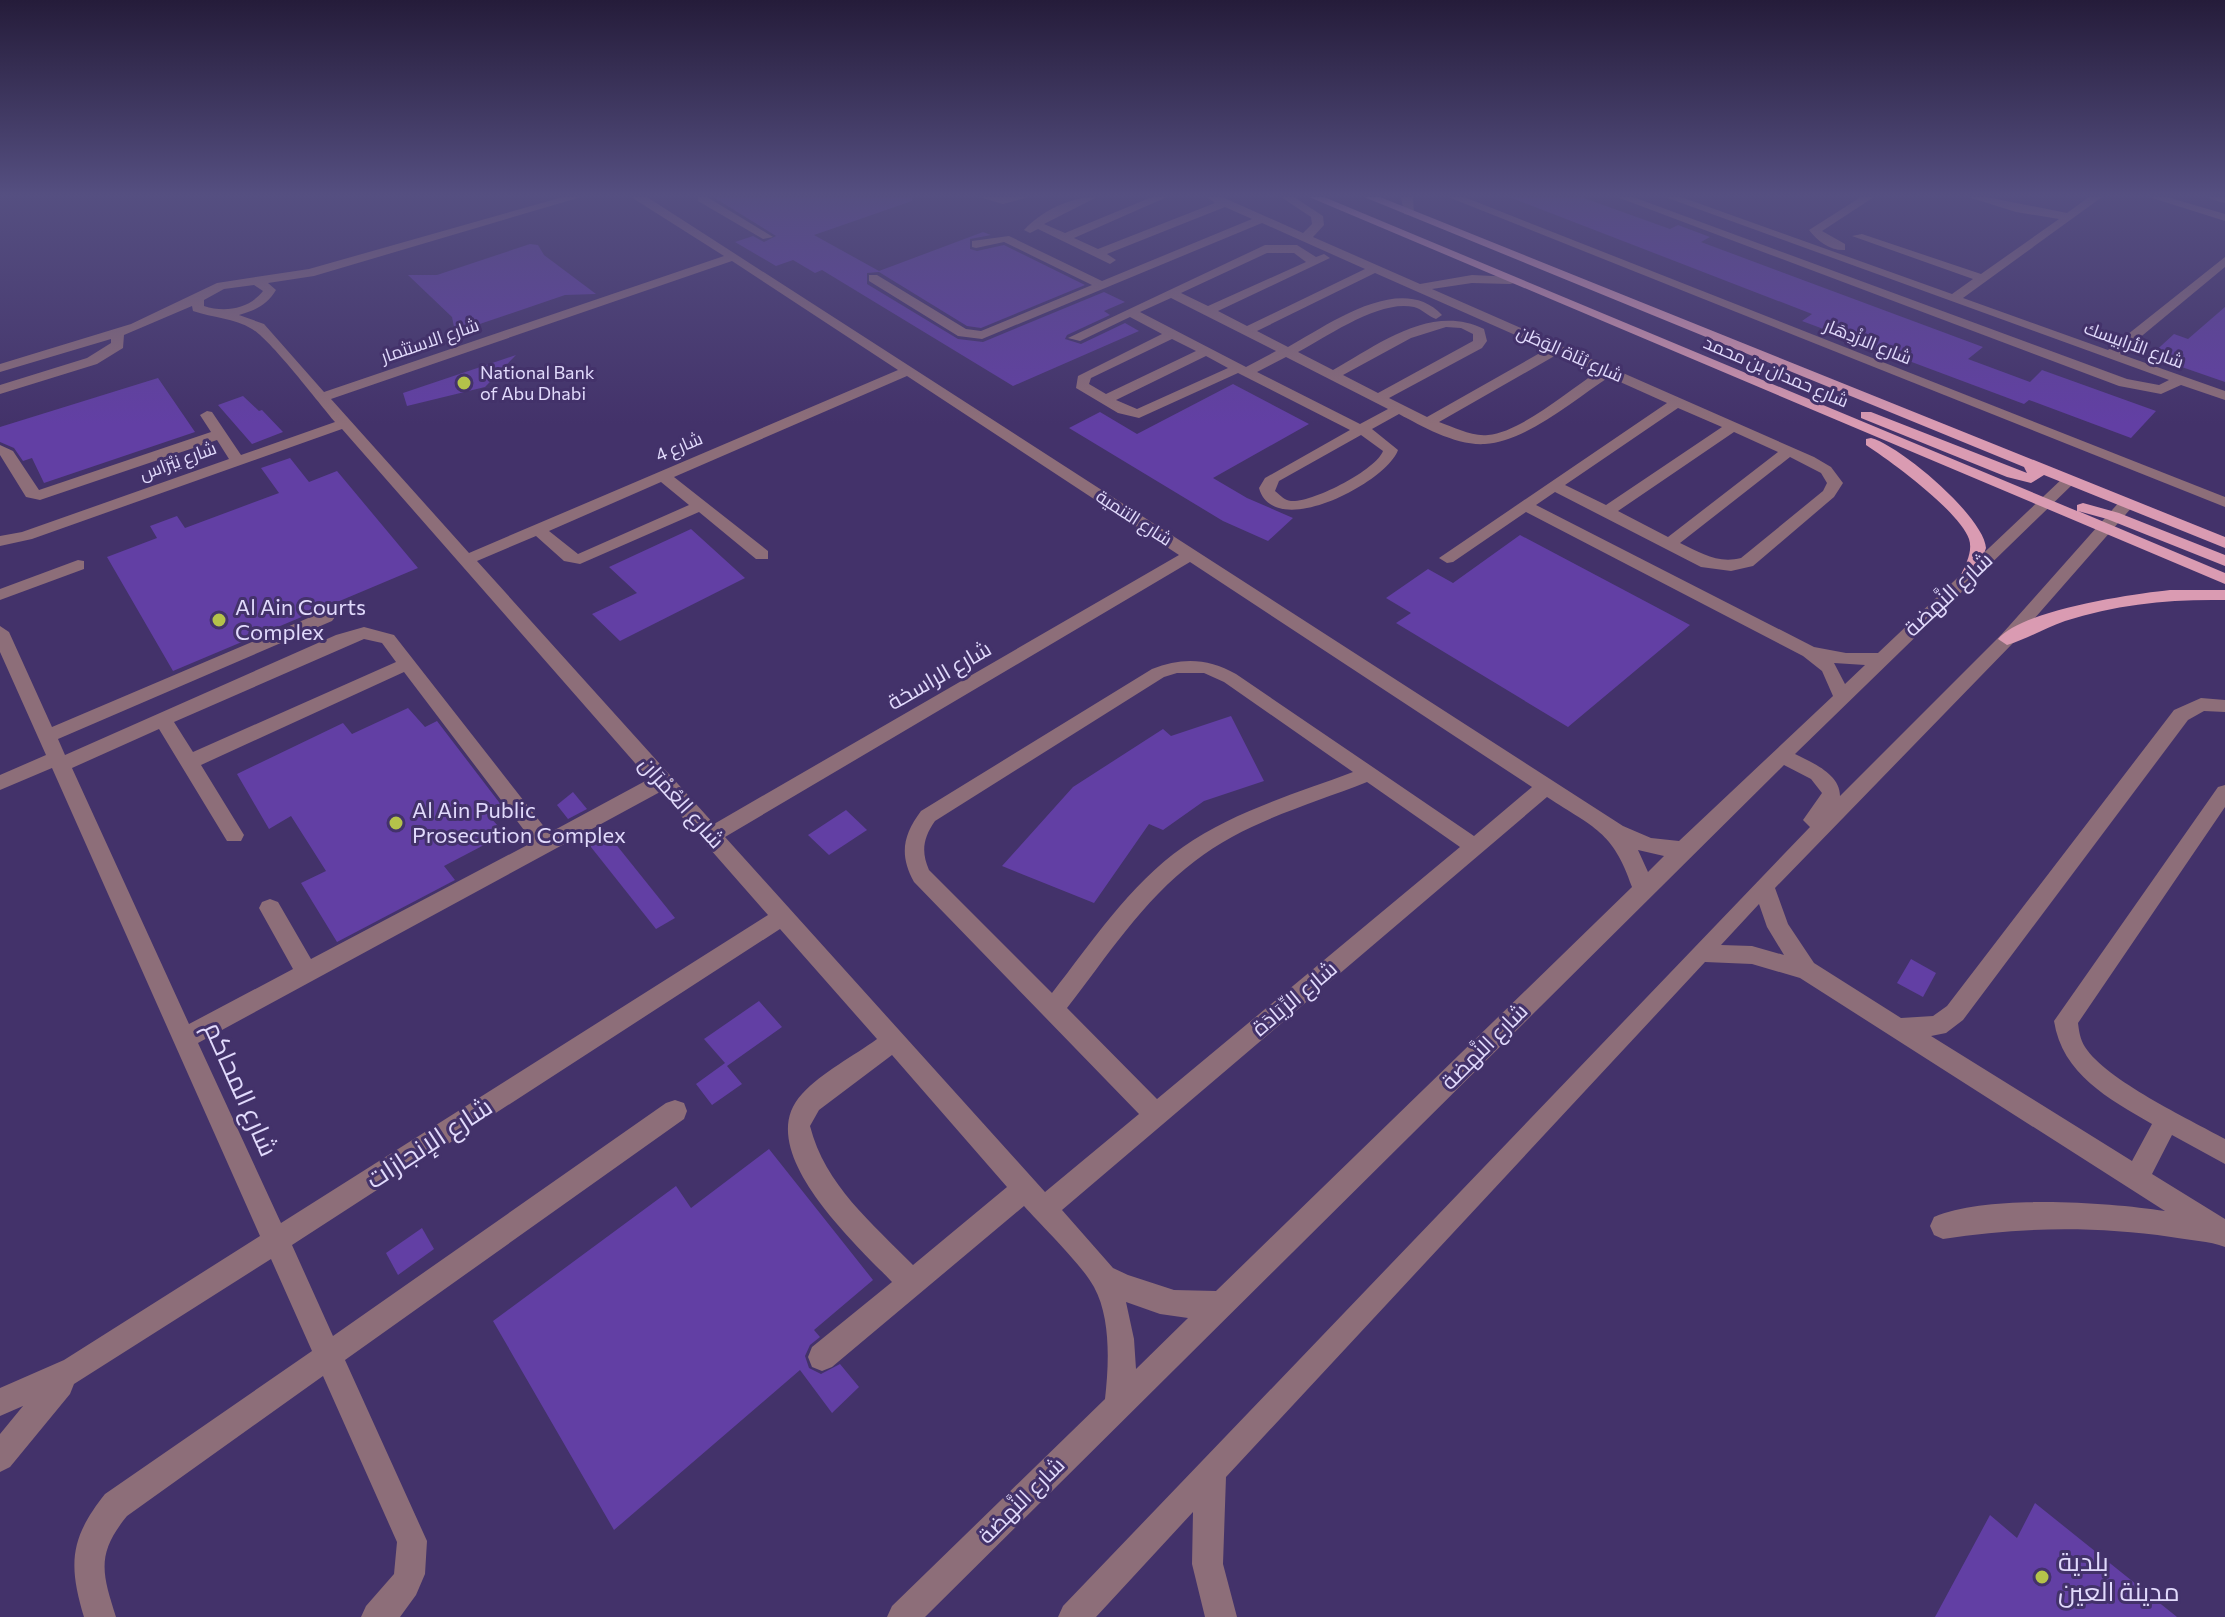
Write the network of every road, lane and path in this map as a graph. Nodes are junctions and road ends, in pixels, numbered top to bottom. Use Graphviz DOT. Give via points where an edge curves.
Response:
graph roads {
  1 [pos="309,272"];
  2 [pos="319,272"];
  3 [pos="688,272"];
  4 [pos="757,272"];
  5 [pos="1076,272"];
  6 [pos="1128,272"];
  7 [pos="1135,272"];
  8 [pos="1214,272"];
  9 [pos="1291,272"];
  10 [pos="1368,272"];
  11 [pos="1383,272"];
  12 [pos="1492,272"];
  13 [pos="1555,272"];
  14 [pos="1644,272"];
  15 [pos="1826,272"];
  16 [pos="1880,272"];
  17 [pos="1966,272"];
  18 [pos="1990,272"];
  19 [pos="2211,272"];
  20 [pos="1131,274"];
  21 [pos="873,278"];
  22 [pos="1982,278"];
  23 [pos="1510,280"];
  24 [pos="258,282"];
  25 [pos="1099,284"];
  26 [pos="1419,288"];
  27 [pos="1174,294"];
  28 [pos="268,295"];
  29 [pos="198,298"];
  30 [pos="1953,299"];
  31 [pos="1208,311"];
  32 [pos="218,313"];
  33 [pos="1132,313"];
  34 [pos="1435,322"];
  35 [pos="136,327"];
  36 [pos="259,327"];
  37 [pos="1248,331"];
  38 [pos="117,333"];
  39 [pos="1172,334"];
  40 [pos="1075,338"];
  41 [pos="1674,348"];
  42 [pos="1557,349"];
  43 [pos="1206,351"];
  44 [pos="1288,352"];
  45 [pos="2110,355"];
  46 [pos="0,368"];
  47 [pos="1242,370"];
  48 [pos="908,371"];
  49 [pos="1608,371"];
  50 [pos="1333,375"];
  51 [pos="2180,380"];
  52 [pos="0,390"];
  53 [pos="2225,396"];
  54 [pos="322,397"];
  55 [pos="1379,398"];
  56 [pos="1105,400"];
  57 [pos="1677,402"];
  58 [pos="1399,408"];
  59 [pos="1816,409"];
  60 [pos="207,415"];
  61 [pos="345,423"];
  62 [pos="1427,423"];
  63 [pos="1733,426"];
  64 [pos="1359,431"];
  65 [pos="220,434"];
  66 [pos="0,449"];
  67 [pos="1789,451"];
  68 [pos="238,461"];
  69 [pos="2029,464"];
  70 [pos="663,476"];
  71 [pos="2069,480"];
  72 [pos="1554,485"];
  73 [pos="2225,502"];
  74 [pos="2044,503"];
  75 [pos="1525,505"];
  76 [pos="700,506"];
  77 [pos="1607,512"];
  78 [pos="2114,515"];
  79 [pos="537,529"];
  80 [pos="26,536"];
  81 [pos="0,541"];
  82 [pos="1666,542"];
  83 [pos="2225,543"];
  84 [pos="0,553"];
  85 [pos="762,555"];
  86 [pos="1191,555"];
  87 [pos="1447,558"];
  88 [pos="466,560"];
  89 [pos="1634,561"];
  90 [pos="2225,561"];
  91 [pos="78,565"];
  92 [pos="1969,575"];
  93 [pos="2225,579"];
  94 [pos="0,595"];
  95 [pos="2225,595"];
  96 [pos="326,617"];
  97 [pos="0,632"];
  98 [pos="2007,639"];
  99 [pos="1809,652"];
  100 [pos="1880,659"];
  101 [pos="407,664"];
  102 [pos="1842,696"];
  103 [pos="2225,706"];
  104 [pos="163,719"];
  105 [pos="55,753"];
  106 [pos="1783,756"];
  107 [pos="190,762"];
  108 [pos="1369,774"];
  109 [pos="663,781"];
  110 [pos="0,783"];
  111 [pos="1546,787"];
  112 [pos="2225,792"];
  113 [pos="1616,832"];
  114 [pos="234,835"];
  115 [pos="712,835"];
  116 [pos="546,844"];
  117 [pos="1475,847"];
  118 [pos="1683,850"];
  119 [pos="1764,886"];
  120 [pos="1643,889"];
  121 [pos="270,908"];
  122 [pos="1742,908"];
  123 [pos="783,916"];
  124 [pos="1700,953"];
  125 [pos="1806,970"];
  126 [pos="307,973"];
  127 [pos="1053,1009"];
  128 [pos="1897,1028"];
  129 [pos="185,1038"];
  130 [pos="893,1041"];
  131 [pos="675,1111"];
  132 [pos="1157,1115"];
  133 [pos="2168,1118"];
  134 [pos="2225,1152"];
  135 [pos="2136,1178"];
  136 [pos="1025,1189"];
  137 [pos="1043,1210"];
  138 [pos="1943,1226"];
  139 [pos="2225,1234"];
  140 [pos="277,1241"];
  141 [pos="1104,1277"];
  142 [pos="911,1282"];
  143 [pos="1221,1304"];
  144 [pos="329,1353"];
  145 [pos="822,1357"];
  146 [pos="74,1370"];
  147 [pos="0,1402"];
  148 [pos="1119,1403"];
  149 [pos="0,1457"];
  150 [pos="1212,1471"];
  151 [pos="1080,1616"];
  152 [pos="100,1617"];
  153 [pos="377,1617"];
  154 [pos="903,1617"];
  155 [pos="1221,1617"];
  1 -- 24 [label="street"];
  2 -- 28 [label="street"];
  3 -- 54 [label="street, شارع الاستثمار"];
  4 -- 48 [label="street, شارع التنمية"];
  5 -- 25 [label="street"];
  6 -- 20 [label="street"];
  7 -- 20 [label="street"];
  8 -- 27 [label="street"];
  9 -- 31 [label="street"];
  10 -- 37 [label="street"];
  11 -- 26 [label="street, شارع بُنَاة الوَطَن"];
  12 -- 23 [label="main road, شارع حمدان بن محمد"];
  13 -- 69 [label="main road, شارع حمدان بن محمد"];
  14 -- 73 [label="street, شارع الازْدِهَار"];
  15 -- 51 [label="street" via="2124,383 2161,390"];
  16 -- 30 [label="street, شارع الأرابيسك"];
  17 -- 22 [label="street"];
  18 -- 22 [label="street"];
  19 -- 45 [label="street"];
  20 -- 25 [label="street"];
  21 -- 25 [label="street" via="959,331 975,335 994,332"];
  22 -- 30 [label="street"];
  23 -- 26 [label="street" via="1472,279"];
  23 -- 41 [label="main road, شارع حمدان بن محمد"];
  24 -- 28 [label="street" via="268,286"];
  24 -- 29 [label="street" via="221,286"];
  26 -- 42 [label="street, شارع بُنَاة الوَطَن"];
  27 -- 31 [label="street"];
  27 -- 33 [label="street"];
  28 -- 32 [label="street" via="244,309"];
  28 -- 36 [label="street" via="258,312"];
  29 -- 32 [label="street" via="198,308"];
  29 -- 35 [label="street"];
  30 -- 45 [label="street, شارع الأرابيسك"];
  31 -- 37 [label="street"];
  32 -- 35 [label="street"];
  32 -- 36 [label="street, شارع العُمْرَان"];
  33 -- 39 [label="street"];
  33 -- 40 [label="street"];
  34 -- 44 [label="street" via="1437,315 1425,305 1393,301"];
  34 -- 50 [label="street"];
  34 -- 55 [label="street" via="1468,325 1479,332 1480,341"];
  35 -- 38 [label="street"];
  36 -- 54 [label="street, شارع العُمْرَان"];
  37 -- 44 [label="street"];
  38 -- 46 [label="street"];
  38 -- 52 [label="street" via="118,345 103,357"];
  39 -- 43 [label="street"];
  39 -- 56 [label="street" via="1082,378 1083,387"];
  41 -- 59 [label="main road, شارع حمدان بن محمد"];
  41 -- 69 [label="main road" via="1744,365 2012,474 2031,478 2036,475"];
  42 -- 49 [label="street, شارع بُنَاة الوَطَن"];
  42 -- 62 [label="street"];
  43 -- 47 [label="street"];
  43 -- 56 [label="street"];
  44 -- 47 [label="street"];
  44 -- 50 [label="street"];
  45 -- 51 [label="street, شارع الأرابيسك"];
  47 -- 56 [label="street" via="1150,412 1128,413"];
  47 -- 64 [label="street"];
  48 -- 70 [label="street, شارع 4"];
  48 -- 86 [label="street, شارع التنمية"];
  49 -- 57 [label="street, شارع بُنَاة الوَطَن"];
  49 -- 62 [label="street" via="1501,438 1459,436"];
  50 -- 55 [label="street"];
  51 -- 53 [label="street, شارع الأرابيسك"];
  54 -- 61 [label="street, شارع العُمْرَان"];
  55 -- 58 [label="street"];
  57 -- 63 [label="street, شارع بُنَاة الوَطَن"];
  57 -- 72 [label="street"];
  58 -- 62 [label="street"];
  58 -- 64 [label="street"];
  59 -- 74 [label="main road, شارع حمدان بن محمد"];
  59 -- 92 [label="main road" via="1889,454 1966,521 1979,547"];
  60 -- 65 [label="street"];
  61 -- 68 [label="street, شارع نِبْرَاس"];
  61 -- 88 [label="street, شارع العُمْرَان"];
  63 -- 67 [label="street, شارع بُنَاة الوَطَن"];
  63 -- 77 [label="street"];
  64 -- 64 [label="street" via="1273,478 1268,493 1286,505 1313,505 1387,461 1387,446"];
  65 -- 66 [label="street" via="40,495 31,494"];
  65 -- 68 [label="street"];
  67 -- 82 [label="street"];
  67 -- 82 [label="street, شارع بُنَاة الوَطَن" via="1826,470 1834,489 1747,562 1719,566"];
  68 -- 80 [label="street, شارع نِبْرَاس"];
  69 -- 71 [label="main road, شارع حمدان بن محمد"];
  70 -- 76 [label="street"];
  70 -- 79 [label="street, شارع 4"];
  71 -- 74 [label="street, شارع النَّهضة"];
  71 -- 78 [label="main road, شارع حمدان بن محمد"];
  72 -- 75 [label="street"];
  72 -- 77 [label="street"];
  74 -- 78 [label="main road, شارع حمدان بن محمد"];
  74 -- 92 [label="street, شارع النَّهضة"];
  75 -- 87 [label="street"];
  75 -- 89 [label="street"];
  76 -- 79 [label="street" via="580,559 570,557"];
  76 -- 85 [label="street"];
  77 -- 82 [label="street"];
  78 -- 83 [label="main road, شارع حمدان بن محمد"];
  78 -- 90 [label="main road"];
  78 -- 93 [label="main road, شارع حمدان بن محمد"];
  78 -- 98 [label="street"];
  79 -- 88 [label="street, شارع 4"];
  80 -- 81 [label="street, شارع نِبْرَاس"];
  80 -- 84 [label="street, شارع نِبْرَاس"];
  82 -- 89 [label="street"];
  86 -- 111 [label="street, شارع التنمية"];
  86 -- 115 [label="street, شارع الراسخة"];
  88 -- 109 [label="street, شارع العُمْرَان"];
  89 -- 99 [label="street"];
  91 -- 94 [label="street"];
  92 -- 100 [label="street, شارع النَّهضة"];
  95 -- 98 [label="main road" via="2193,593 2072,612"];
  96 -- 105 [label="street"];
  97 -- 105 [label="street, شارع المحاكم"];
  98 -- 119 [label="street"];
  99 -- 100 [label="street"];
  99 -- 102 [label="street" via="1829,668"];
  100 -- 102 [label="street, شارع النَّهضة"];
  101 -- 104 [label="street" via="383,636 353,635"];
  101 -- 107 [label="street"];
  101 -- 116 [label="street"];
  102 -- 106 [label="street, شارع النَّهضة"];
  103 -- 128 [label="street" via="2201,704 2181,715 1955,1013 1938,1026"];
  104 -- 105 [label="street"];
  104 -- 107 [label="street"];
  105 -- 110 [label="street"];
  105 -- 129 [label="street, شارع المحاكم"];
  106 -- 118 [label="street, شارع النَّهضة"];
  106 -- 122 [label="street" via="1818,774 1832,792 1830,801 1758,873"];
  107 -- 114 [label="street"];
  108 -- 117 [label="street"];
  108 -- 127 [label="street" via="1234,827 1190,852 1156,883"];
  108 -- 127 [label="street" via="1219,671 1187,665 1158,673 928,816 912,844 921,876"];
  109 -- 115 [label="street, شارع العُمْرَان"];
  109 -- 116 [label="street"];
  111 -- 113 [label="street, شارع التنمية"];
  111 -- 117 [label="street, شارع الرِّيَادَة"];
  112 -- 133 [label="street" via="2066,1021 2068,1040 2081,1061"];
  113 -- 118 [label="street, شارع التنمية" via="1649,846"];
  113 -- 120 [label="street, شارع التنمية"];
  115 -- 123 [label="street, شارع العُمْرَان"];
  116 -- 126 [label="street"];
  117 -- 132 [label="street, شارع الرِّيَادَة"];
  118 -- 120 [label="street, شارع النَّهضة"];
  119 -- 122 [label="street"];
  119 -- 125 [label="street" via="1778,927"];
  120 -- 143 [label="street, شارع النَّهضة"];
  121 -- 126 [label="street"];
  122 -- 124 [label="street"];
  123 -- 130 [label="street, شارع العُمْرَان"];
  123 -- 140 [label="street, شارع الإنجازات"];
  124 -- 125 [label="street" via="1752,955"];
  124 -- 150 [label="street"];
  125 -- 128 [label="street"];
  126 -- 129 [label="street"];
  127 -- 132 [label="street"];
  128 -- 135 [label="street"];
  129 -- 140 [label="street, شارع المحاكم"];
  130 -- 136 [label="street, شارع العُمْرَان"];
  130 -- 142 [label="street" via="810,1102 798,1125 806,1155 824,1188"];
  131 -- 144 [label="street"];
  132 -- 137 [label="street, شارع الرِّيَادَة"];
  133 -- 134 [label="street"];
  133 -- 135 [label="street"];
  135 -- 139 [label="street"];
  136 -- 137 [label="street, شارع العُمْرَان"];
  136 -- 142 [label="street"];
  137 -- 141 [label="street, شارع العُمْرَان"];
  138 -- 139 [label="street" via="2062,1213"];
  140 -- 144 [label="street, شارع المحاكم"];
  140 -- 146 [label="street, شارع الإنجازات"];
  141 -- 143 [label="street, شارع العُمْرَان" via="1159,1303"];
  141 -- 148 [label="street, شارع العُمْرَان" via="1122,1337"];
  142 -- 145 [label="street"];
  143 -- 148 [label="street, شارع النَّهضة"];
  144 -- 152 [label="street" via="135,1489 102,1520 86,1557"];
  144 -- 153 [label="street, شارع المحاكم" via="412,1541 410,1574"];
  146 -- 147 [label="street, شارع الإنجازات"];
  146 -- 149 [label="street, شارع الإنجازات"];
  148 -- 154 [label="street, شارع النَّهضة"];
  150 -- 151 [label="street"];
  150 -- 155 [label="street" via="1207,1542"];
}
